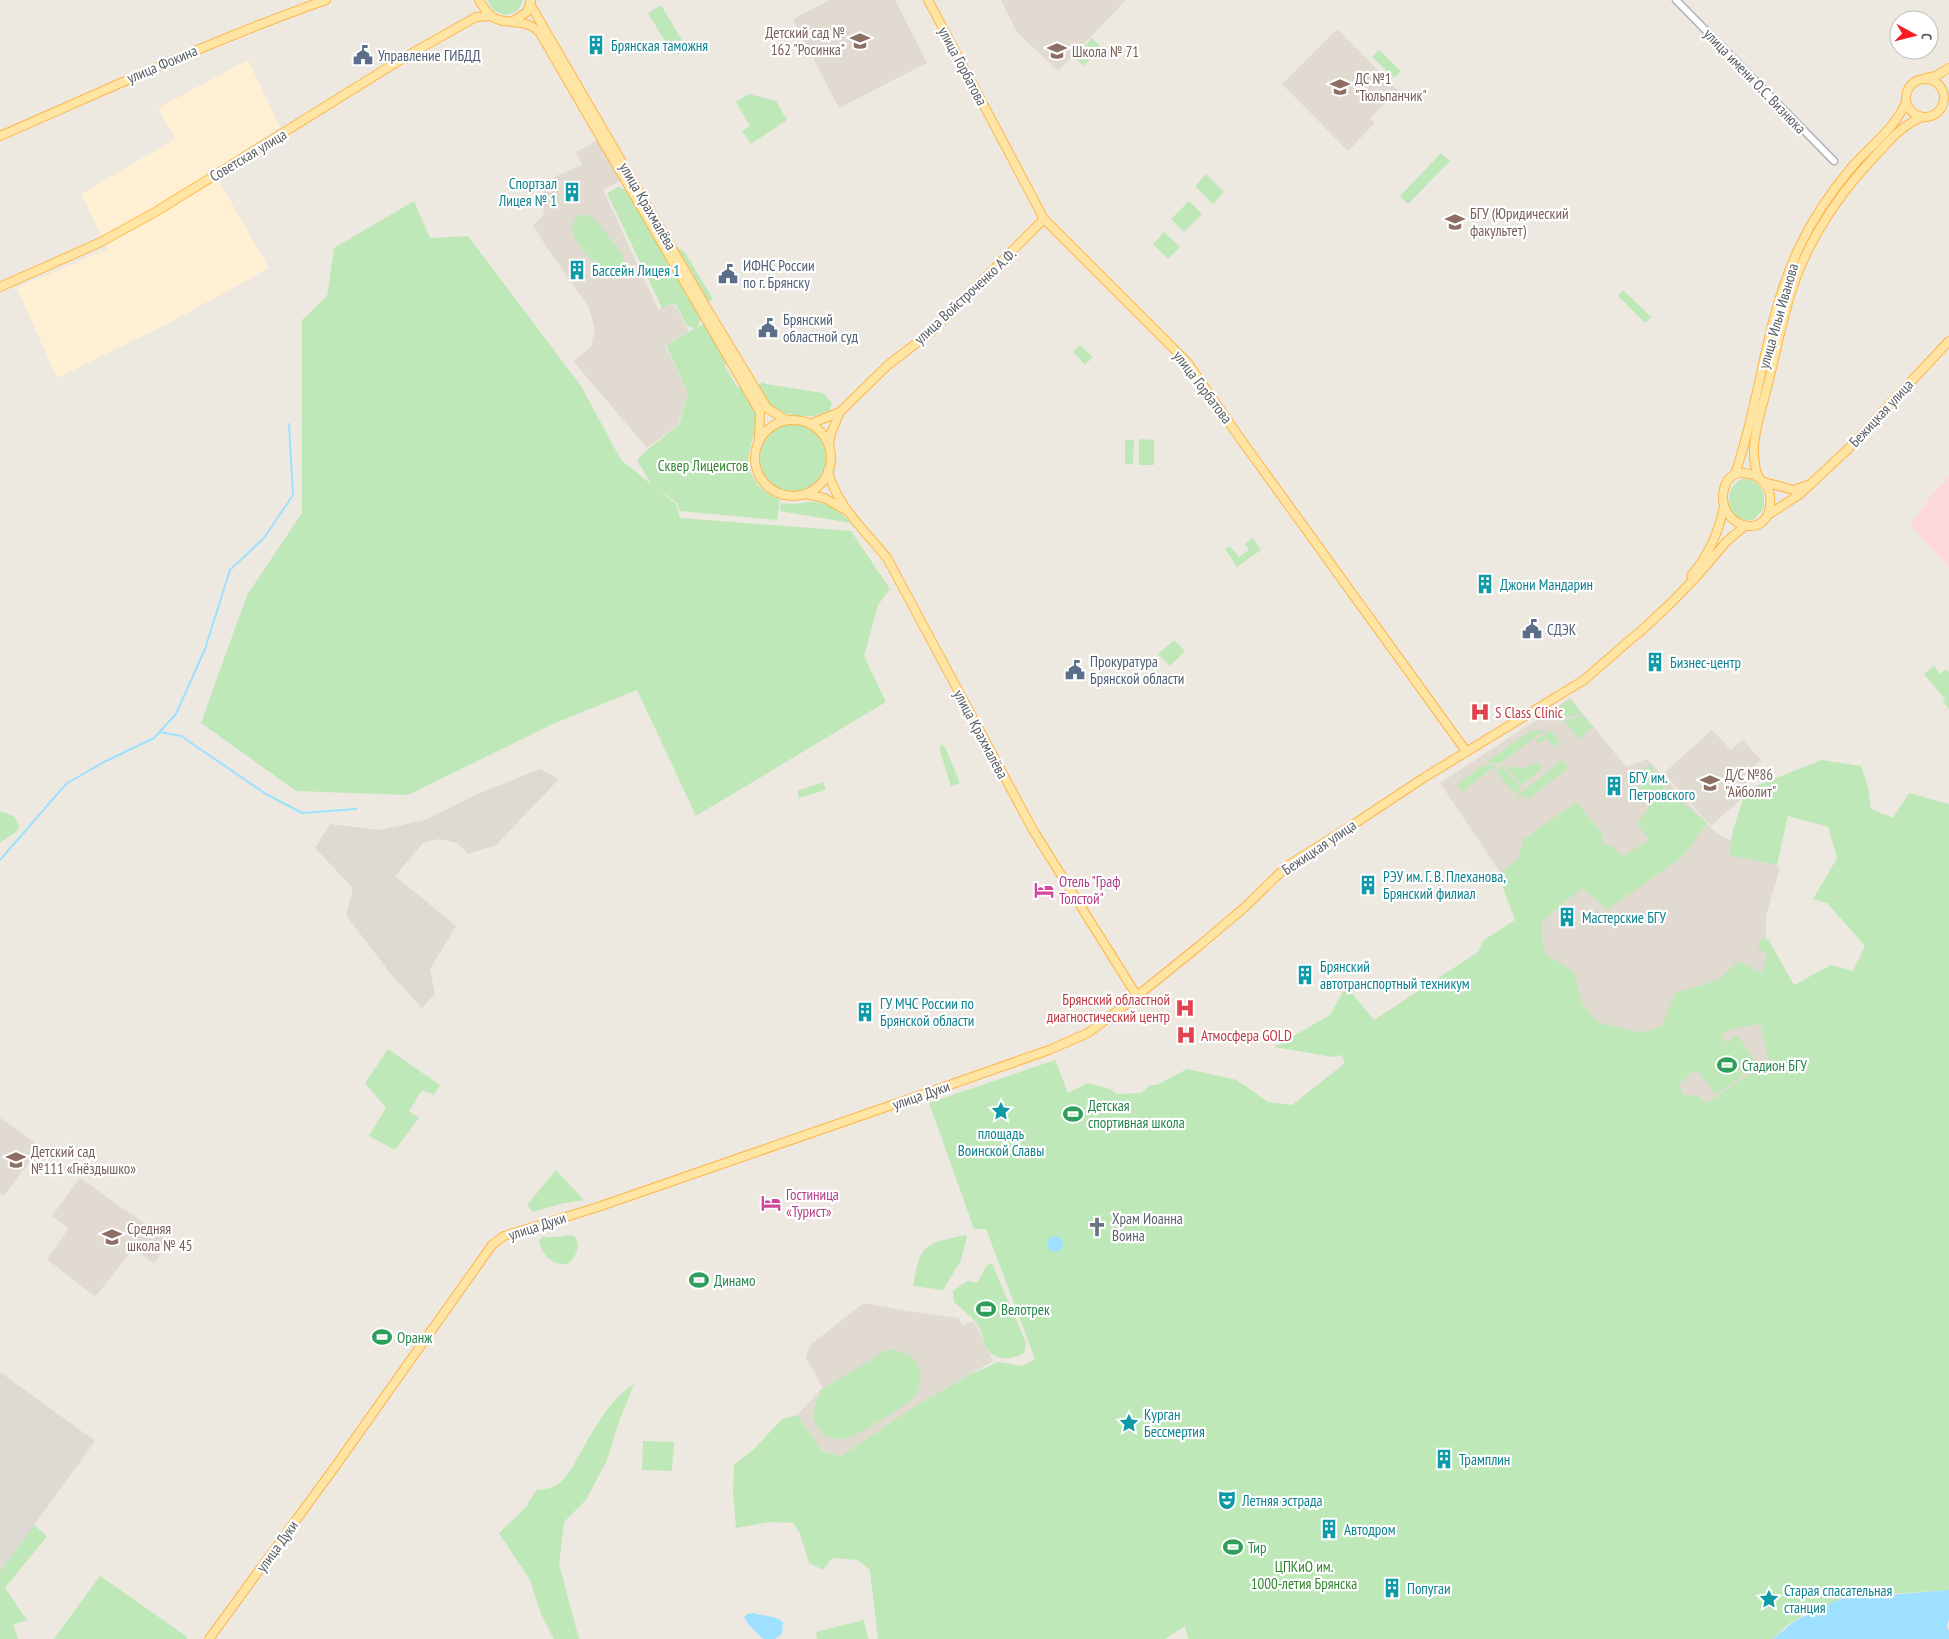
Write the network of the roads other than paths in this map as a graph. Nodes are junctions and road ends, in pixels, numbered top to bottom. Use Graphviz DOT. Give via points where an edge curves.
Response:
graph roads {
  1 [pos="326,0"];
  2 [pos="479,0"];
  3 [pos="928,0"];
  4 [pos="1676,0"];
  5 [pos="530,1"];
  6 [pos="491,16"];
  7 [pos="513,21"];
  8 [pos="1949,68"];
  9 [pos="1923,79"];
  10 [pos="1949,85"];
  11 [pos="1944,96"];
  12 [pos="1906,102"];
  13 [pos="1922,117"];
  14 [pos="0,136"];
  15 [pos="1834,161"];
  16 [pos="1044,220"];
  17 [pos="0,287"];
  18 [pos="1949,341"];
  19 [pos="763,410"];
  20 [pos="840,412"];
  21 [pos="786,420"];
  22 [pos="810,424"];
  23 [pos="758,441"];
  24 [pos="829,446"];
  25 [pos="828,471"];
  26 [pos="1735,474"];
  27 [pos="1761,479"];
  28 [pos="1812,482"];
  29 [pos="805,494"];
  30 [pos="1724,506"];
  31 [pos="846,510"];
  32 [pos="1768,515"];
  33 [pos="1745,526"];
  34 [pos="1630,638"];
  35 [pos="1466,751"];
  36 [pos="1137,996"];
  37 [pos="987,1072"];
  38 [pos="209,1639"];
  1 -- 14 [label="main road, улица Фокина" via="185,54"];
  2 -- 6 [label="main road"];
  3 -- 16 [label="main road, улица Горбатова"];
  4 -- 15 [label="street, улица имени О.С. Визнюка"];
  5 -- 7 [label="main road" via="526,12"];
  5 -- 19 [label="main road, улица Крахмалёва"];
  6 -- 7 [label="main road"];
  6 -- 17 [label="main road, Советская улица" via="476,18 405,57 157,211 101,242"];
  7 -- 19 [label="main road" via="533,25 540,33"];
  8 -- 9 [label="main road"];
  9 -- 11 [label="main road" via="1935,82"];
  9 -- 12 [label="main road" via="1908,89"];
  10 -- 11 [label="main road"];
  11 -- 13 [label="main road" via="1938,112"];
  12 -- 13 [label="main road" via="1912,112"];
  12 -- 26 [label="main road, улица Ильи Иванова" via="1897,119 1836,187 1799,247 1778,303"];
  13 -- 27 [label="main road, улица Ильи Иванова" via="1906,124 1858,174 1831,209 1808,250 1789,298 1754,446 1754,460"];
  16 -- 20 [label="main road, улица Войстроченко А.Ф." via="931,332 888,365"];
  16 -- 35 [label="main road, улица Горбатова" via="1188,363"];
  18 -- 28 [label="main road, Бежицкая улица" via="1847,450"];
  19 -- 21 [label="main road"];
  19 -- 23 [label="main road"];
  20 -- 22 [label="main road"];
  20 -- 24 [label="main road, улица Крахмалёва"];
  21 -- 22 [label="main road"];
  21 -- 23 [label="main road" via="765,431"];
  22 -- 24 [label="main road" via="824,436"];
  23 -- 29 [label="main road" via="754,458 763,482 786,496"];
  24 -- 25 [label="main road, улица Крахмалёва" via="831,459"];
  25 -- 29 [label="main road" via="819,485"];
  25 -- 31 [label="main road, улица Крахмалёва"];
  26 -- 27 [label="main road" via="1751,473"];
  26 -- 30 [label="main road" via="1725,485"];
  27 -- 28 [label="main road" via="1794,490"];
  27 -- 32 [label="main road" via="1771,501"];
  28 -- 32 [label="main road, Бежицкая улица"];
  29 -- 31 [label="main road" via="824,498"];
  30 -- 33 [label="main road" via="1732,519"];
  30 -- 34 [label="main road" via="1716,536 1698,566"];
  31 -- 36 [label="main road, улица Крахмалёва" via="888,558 1033,830"];
  32 -- 33 [label="main road" via="1759,524"];
  33 -- 34 [label="main road" via="1727,541 1677,597"];
  34 -- 35 [label="main road, Бежицкая улица" via="1584,680"];
  35 -- 36 [label="main road, Бежицкая улица" via="1287,866 1244,907"];
  36 -- 37 [label="main road, Бежицкая улица" via="1088,1033"];
  37 -- 38 [label="main road, улица Дуки" via="598,1207 504,1236 492,1245"];
}
